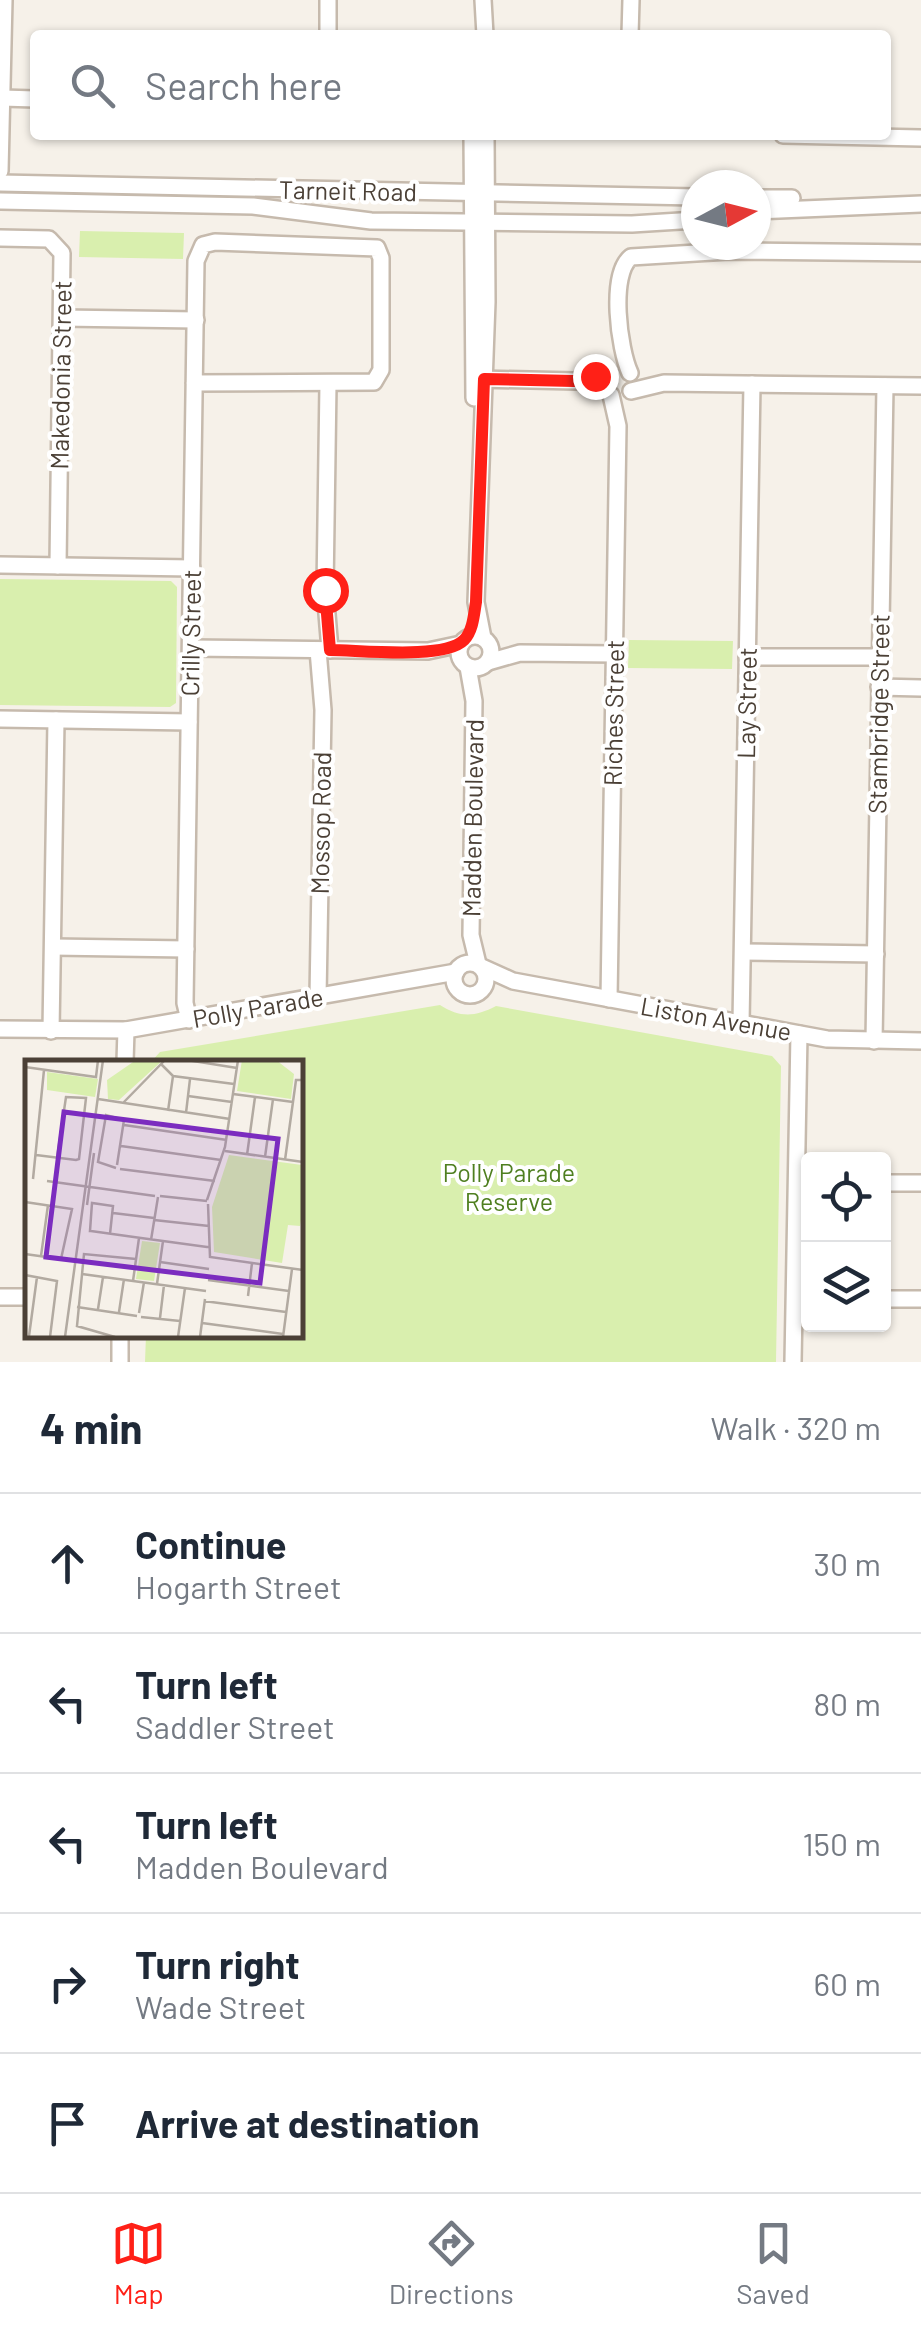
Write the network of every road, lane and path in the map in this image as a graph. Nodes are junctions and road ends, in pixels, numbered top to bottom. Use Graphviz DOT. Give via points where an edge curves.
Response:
graph roads {
  1 [pos="4,0"];
  2 [pos="328,0"];
  3 [pos="475,0"];
  4 [pos="482,0"];
  5 [pos="631,0"];
  6 [pos="328,30"];
  7 [pos="474,30"];
  8 [pos="485,30"];
  9 [pos="630,30"];
  10 [pos="2,98"];
  11 [pos="30,99"];
  12 [pos="891,137"];
  13 [pos="921,138"];
  14 [pos="472,140"];
  15 [pos="485,140"];
  16 [pos="0,171"];
  17 [pos="0,185"];
  18 [pos="477,194"];
  19 [pos="681,197"];
  20 [pos="771,198"];
  21 [pos="0,201"];
  22 [pos="144,202"];
  23 [pos="921,202"];
  24 [pos="771,210"];
  25 [pos="681,221"];
  26 [pos="481,222"];
  27 [pos="0,238"];
  28 [pos="921,254"];
  29 [pos="62,318"];
  30 [pos="196,320"];
  31 [pos="619,338"];
  32 [pos="479,379"];
  33 [pos="609,381"];
  34 [pos="194,382"];
  35 [pos="630,382"];
  36 [pos="328,384"];
  37 [pos="752,384"];
  38 [pos="884,386"];
  39 [pos="921,386"];
  40 [pos="618,426"];
  41 [pos="0,565"];
  42 [pos="58,566"];
  43 [pos="192,568"];
  44 [pos="190,648"];
  45 [pos="324,650"];
  46 [pos="475,652"];
  47 [pos="615,654"];
  48 [pos="748,657"];
  49 [pos="880,657"];
  50 [pos="879,687"];
  51 [pos="921,688"];
  52 [pos="0,719"];
  53 [pos="56,720"];
  54 [pos="190,722"];
  55 [pos="52,947"];
  56 [pos="186,949"];
  57 [pos="743,952"];
  58 [pos="876,954"];
  59 [pos="470,967"];
  60 [pos="422,980"];
  61 [pos="513,982"];
  62 [pos="484,988"];
  63 [pos="460,990"];
  64 [pos="318,998"];
  65 [pos="608,999"];
  66 [pos="189,1020"];
  67 [pos="741,1023"];
  68 [pos="0,1029"];
  69 [pos="126,1030"];
  70 [pos="51,1031"];
  71 [pos="799,1034"];
  72 [pos="874,1041"];
  73 [pos="921,1041"];
  74 [pos="125,1060"];
  75 [pos="801,1152"];
  76 [pos="891,1182"];
  77 [pos="921,1183"];
  78 [pos="801,1298"];
  79 [pos="891,1299"];
  80 [pos="921,1299"];
  81 [pos="793,1362"];
  1 -- 10 [label="street"];
  2 -- 6 [label="street"];
  3 -- 7 [label="street"];
  4 -- 8 [label="street"];
  5 -- 9 [label="street"];
  10 -- 11 [label="street"];
  10 -- 16 [label="street"];
  12 -- 13 [label="street"];
  14 -- 18 [label="street"];
  15 -- 18 [label="street"];
  17 -- 18 [label="street, Tarneit Road"];
  17 -- 22 [label="street" via="10,196"];
  18 -- 19 [label="street, Tarneit Road"];
  18 -- 26 [label="street, Madden Boulevard"];
  20 -- 23 [label="street"];
  21 -- 22 [label="street"];
  22 -- 26 [label="street"];
  23 -- 24 [label="street"];
  25 -- 26 [label="street"];
  26 -- 32 [label="street, Madden Boulevard"];
  27 -- 29 [label="street, Makedonia Street" via="50,239 61,247"];
  28 -- 31 [label="street" via="635,256 620,274"];
  29 -- 30 [label="street"];
  29 -- 42 [label="street, Makedonia Street"];
  30 -- 34 [label="street, Crilly Street"];
  30 -- 36 [label="street, Crilly Street" via="200,247 215,242 376,248 380,376 368,385"];
  31 -- 33 [label="street"];
  31 -- 35 [label="street"];
  32 -- 33 [label="street"];
  32 -- 46 [label="street, Madden Boulevard"];
  33 -- 35 [label="street"];
  33 -- 35 [label="street"];
  33 -- 40 [label="street, Riches Street"];
  34 -- 36 [label="street"];
  34 -- 43 [label="street, Crilly Street"];
  35 -- 37 [label="street"];
  35 -- 40 [label="street, Riches Street"];
  36 -- 45 [label="street, Mossop Road"];
  37 -- 38 [label="street"];
  37 -- 48 [label="street, Lay Street"];
  38 -- 39 [label="street"];
  38 -- 49 [label="street, Stambridge Street"];
  40 -- 47 [label="street, Riches Street"];
  41 -- 42 [label="street"];
  42 -- 43 [label="street"];
  43 -- 44 [label="street, Crilly Street"];
  44 -- 45 [label="street"];
  44 -- 54 [label="street, Crilly Street"];
  45 -- 46 [label="street"];
  45 -- 64 [label="street, Mossop Road"];
  46 -- 47 [label="street"];
  46 -- 59 [label="street, Madden Boulevard"];
  47 -- 65 [label="street, Riches Street"];
  48 -- 49 [label="street"];
  48 -- 57 [label="street, Lay Street"];
  49 -- 50 [label="street, Stambridge Street"];
  50 -- 51 [label="street"];
  50 -- 58 [label="street, Stambridge Street"];
  52 -- 53 [label="street"];
  53 -- 54 [label="street"];
  53 -- 55 [label="street"];
  54 -- 56 [label="street, Crilly Street"];
  55 -- 56 [label="street"];
  55 -- 70 [label="street"];
  56 -- 66 [label="street, Crilly Street"];
  57 -- 58 [label="street"];
  57 -- 67 [label="street, Lay Street"];
  58 -- 72 [label="street, Stambridge Street"];
  59 -- 60 [label="street, Polly Parade"];
  59 -- 61 [label="street, Liston Avenue"];
  59 -- 62 [label="street" via="486,978"];
  59 -- 63 [label="street"];
  60 -- 63 [label="street, Polly Parade"];
  60 -- 64 [label="street, Polly Parade"];
  61 -- 62 [label="street, Liston Avenue"];
  61 -- 65 [label="street, Liston Avenue"];
  62 -- 63 [label="street, Polly Parade" via="470,995"];
  64 -- 66 [label="street, Polly Parade"];
  65 -- 67 [label="street, Liston Avenue"];
  66 -- 69 [label="street, Polly Parade"];
  67 -- 71 [label="street, Liston Avenue"];
  68 -- 70 [label="street, Polly Parade"];
  69 -- 70 [label="street, Polly Parade"];
  69 -- 74 [label="street"];
  71 -- 72 [label="street, Liston Avenue"];
  71 -- 75 [label="street"];
  72 -- 73 [label="street, Liston Avenue"];
  76 -- 77 [label="street"];
  78 -- 81 [label="street"];
  79 -- 80 [label="street"];
}
